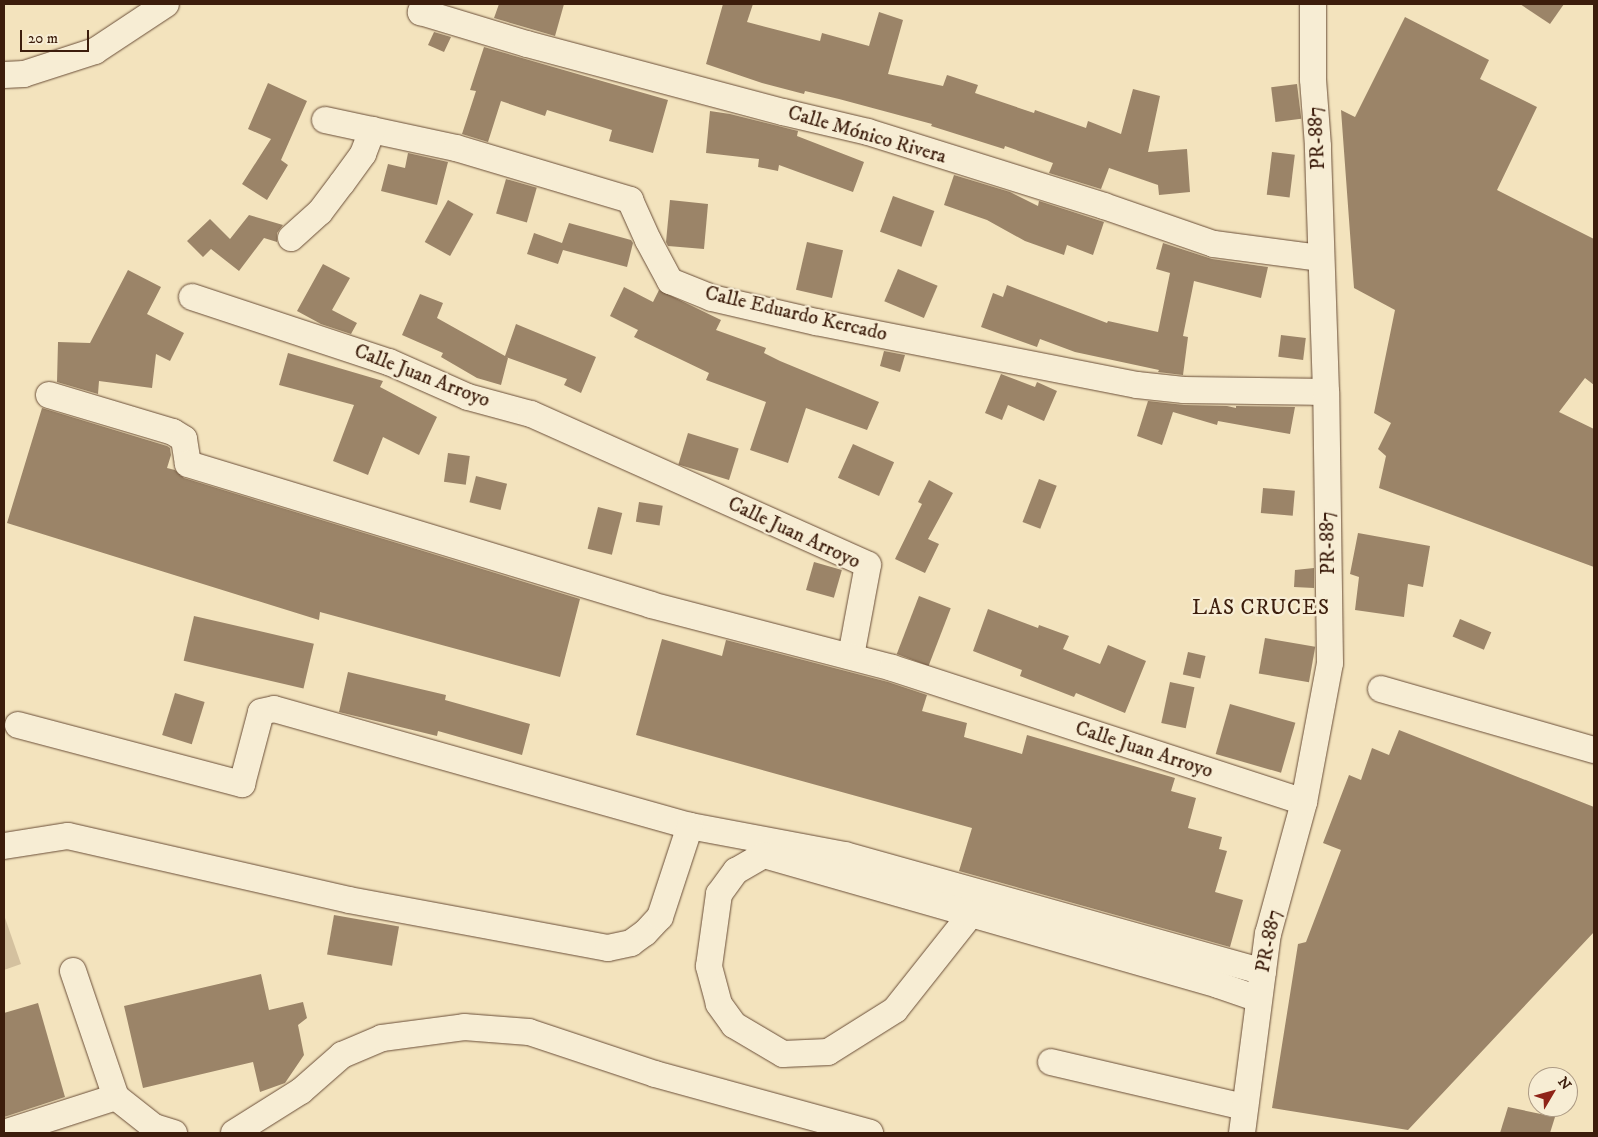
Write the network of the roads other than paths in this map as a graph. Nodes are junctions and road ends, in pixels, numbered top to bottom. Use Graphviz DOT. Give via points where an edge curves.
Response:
graph roads {
  1 [pos="166,4"];
  2 [pos="424,4"];
  3 [pos="1313,4"];
  4 [pos="4,74"];
  5 [pos="325,120"];
  6 [pos="372,130"];
  7 [pos="291,238"];
  8 [pos="1321,258"];
  9 [pos="192,298"];
  10 [pos="1326,392"];
  11 [pos="48,395"];
  12 [pos="851,656"];
  13 [pos="1381,689"];
  14 [pos="18,725"];
  15 [pos="1594,750"];
  16 [pos="1304,802"];
  17 [pos="690,826"];
  18 [pos="4,846"];
  19 [pos="971,914"];
  20 [pos="73,971"];
  21 [pos="1263,972"];
  22 [pos="1259,998"];
  23 [pos="1051,1062"];
  24 [pos="116,1097"];
  25 [pos="1245,1106"];
  26 [pos="4,1133"];
  27 [pos="174,1133"];
  28 [pos="234,1133"];
  29 [pos="870,1133"];
  30 [pos="1242,1133"];
  1 -- 4 [label="street" via="95,51 24,74"];
  2 -- 8 [label="street, Calle Mónico Rivera" via="421,12 527,44 868,132 1214,244"];
  3 -- 8 [label="street, PR-887"];
  5 -- 6 [label="street, Calle Eduardo Kercado"];
  6 -- 7 [label="street" via="363,154 320,212"];
  6 -- 10 [label="street, Calle Eduardo Kercado" via="456,148 630,200 670,281 712,298 816,322 1137,385 1184,390"];
  8 -- 10 [label="street, PR-887"];
  9 -- 12 [label="street, Calle Juan Arroyo" via="389,362 468,397 531,414 868,565"];
  10 -- 16 [label="street, PR-887" via="1330,663"];
  11 -- 12 [label="street" via="173,432 184,439 188,464 651,605"];
  12 -- 16 [label="street, Calle Juan Arroyo"];
  13 -- 15 [label="street"];
  14 -- 17 [label="street" via="242,784 260,712 274,709"];
  16 -- 21 [label="street, PR-887" via="1268,934"];
  17 -- 18 [label="street" via="660,917 631,943 608,948 349,900 68,836"];
  17 -- 21 [label="street" via="845,856"];
  19 -- 19 [label="street" via="764,855 736,871 719,894 709,966 718,1004 734,1025 783,1054 828,1052 896,1010"];
  19 -- 22 [label="street"];
  20 -- 24 [label="street"];
  21 -- 22 [label="street, PR-887"];
  22 -- 25 [label="street, PR-887"];
  23 -- 25 [label="street"];
  24 -- 26 [label="street"];
  24 -- 27 [label="street" via="154,1127"];
  25 -- 30 [label="street, PR-887"];
  28 -- 29 [label="street" via="301,1091 342,1056 382,1038 464,1027 529,1032 620,1063"];
}
